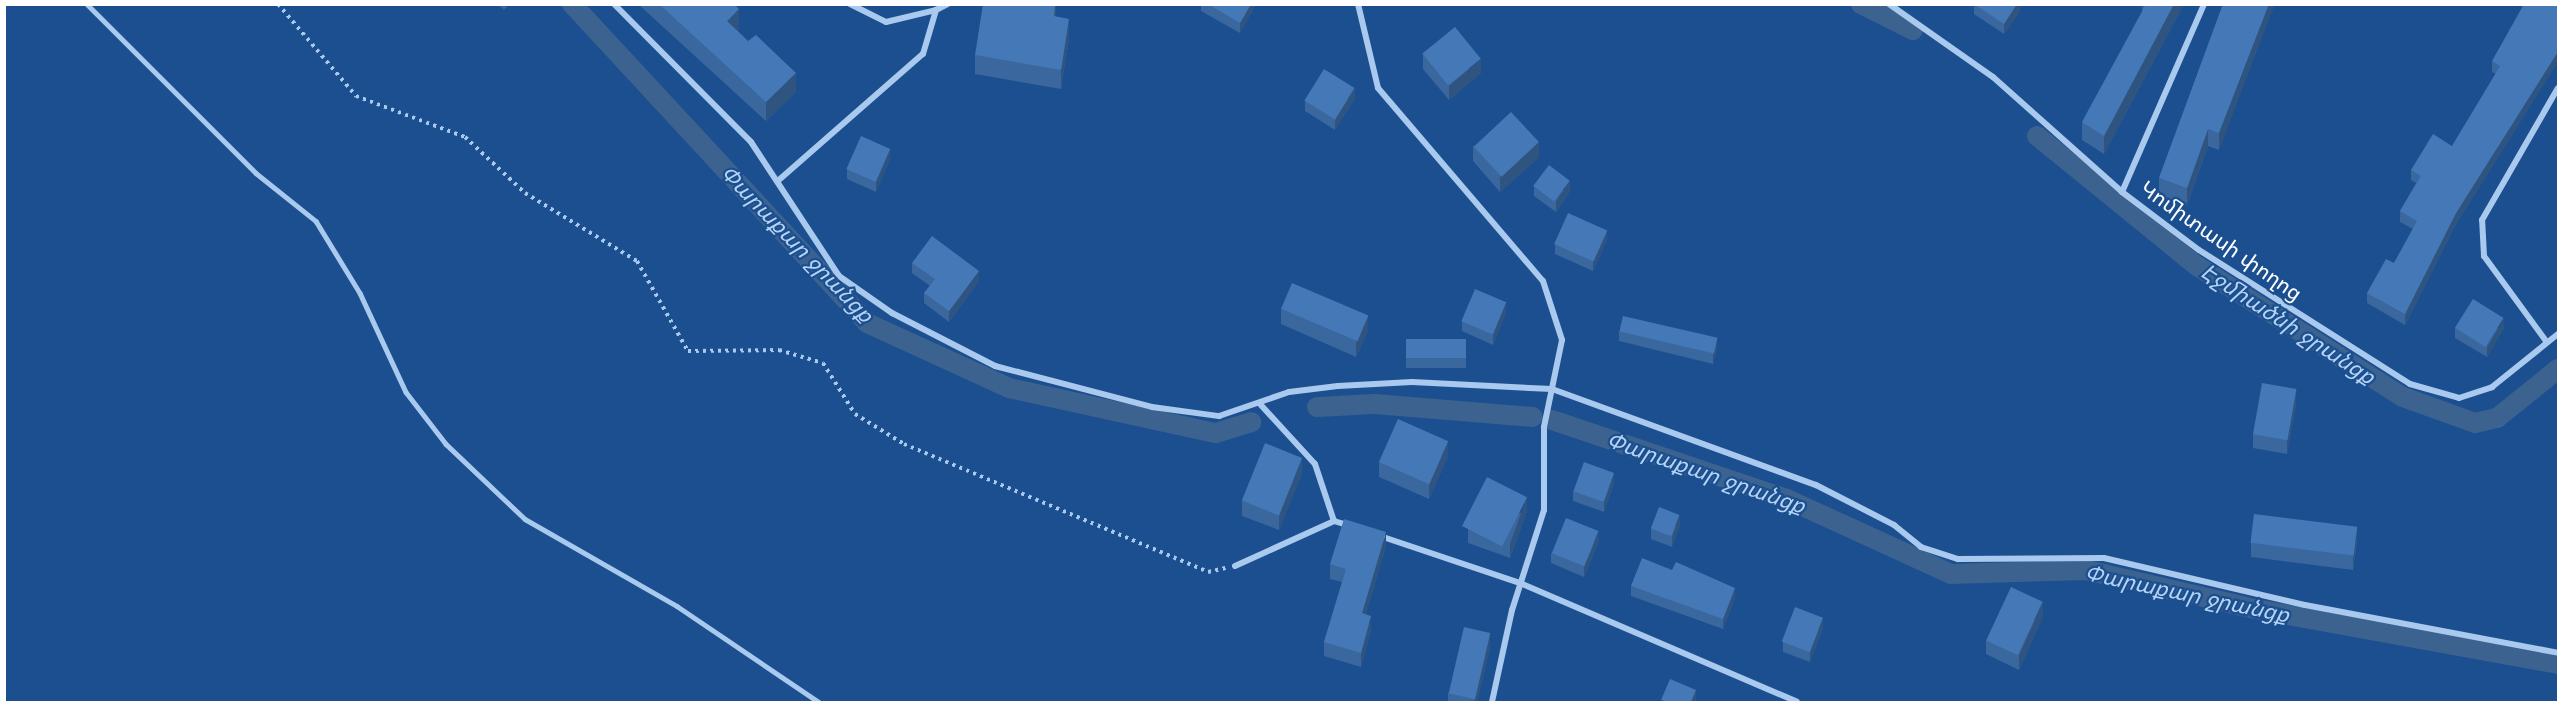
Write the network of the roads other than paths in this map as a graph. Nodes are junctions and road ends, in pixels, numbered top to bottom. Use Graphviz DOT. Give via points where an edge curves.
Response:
graph roads {
  1 [pos="87,4"];
  2 [pos="614,4"];
  3 [pos="850,4"];
  4 [pos="948,4"];
  5 [pos="1358,4"];
  6 [pos="1889,4"];
  7 [pos="2204,4"];
  8 [pos="936,10"];
  9 [pos="2559,88"];
  10 [pos="780,179"];
  11 [pos="2122,192"];
  12 [pos="2559,334"];
  13 [pos="2546,341"];
  14 [pos="1552,388"];
  15 [pos="1260,404"];
  16 [pos="1334,521"];
  17 [pos="1356,528"];
  18 [pos="1367,532"];
  19 [pos="1235,566"];
  20 [pos="1521,583"];
  21 [pos="2559,653"];
  22 [pos="819,702"];
  23 [pos="1492,702"];
  24 [pos="1797,702"];
  1 -- 22 [label="lane" via="256,173 315,221 360,293 406,392 446,444 525,519 676,606"];
  2 -- 10 [label="street" via="751,142"];
  3 -- 8 [label="street" via="886,22"];
  4 -- 8 [label="street"];
  5 -- 14 [label="street" via="1378,88 1543,281 1562,340"];
  6 -- 11 [label="street, Կոմիտասի փողոց" via="1993,77"];
  7 -- 11 [label="street"];
  8 -- 10 [label="street" via="923,54"];
  9 -- 13 [label="street" via="2482,220 2484,256"];
  10 -- 15 [label="street" via="839,276 892,313 995,366 1152,407 1220,416"];
  11 -- 13 [label="street, Կոմիտասի փողոց" via="2199,250 2410,384 2459,398 2492,387"];
  12 -- 13 [label="street, Կոմիտասի փողոց"];
  14 -- 15 [label="street" via="1412,382 1338,386 1289,392"];
  14 -- 20 [label="street" via="1544,427 1545,510"];
  14 -- 21 [label="street" via="1816,484 1894,525 1921,547 1958,559 2104,558 2305,605"];
  15 -- 16 [label="street" via="1315,464"];
  16 -- 17 [label="street"];
  16 -- 19 [label="street"];
  18 -- 20 [label="street"];
  20 -- 23 [label="street"];
  20 -- 24 [label="street"];
}
